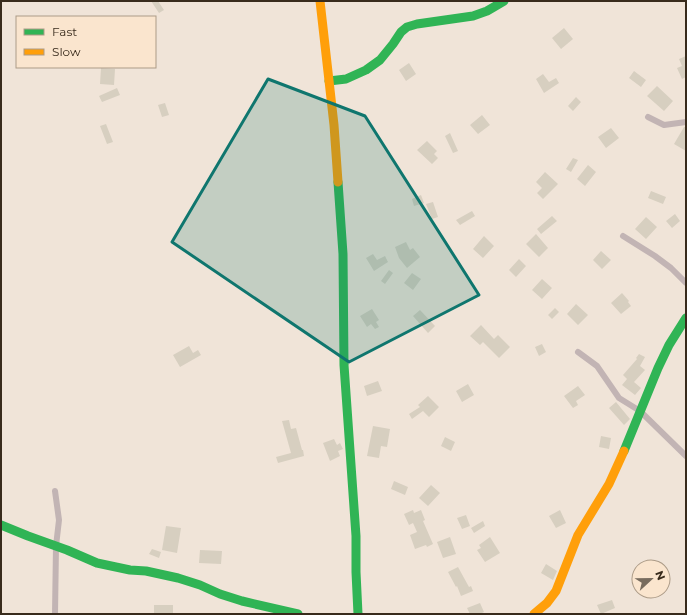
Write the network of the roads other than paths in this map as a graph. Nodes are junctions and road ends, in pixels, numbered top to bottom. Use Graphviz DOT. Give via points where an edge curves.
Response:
graph roads {
  1 [pos="320,1"];
  2 [pos="504,1"];
  3 [pos="329,82"];
  4 [pos="648,117"];
  5 [pos="686,122"];
  6 [pos="623,236"];
  7 [pos="686,283"];
  8 [pos="686,318"];
  9 [pos="578,352"];
  10 [pos="640,411"];
  11 [pos="686,456"];
  12 [pos="55,491"];
  13 [pos="1,525"];
  14 [pos="56,546"];
  15 [pos="54,614"];
  16 [pos="298,614"];
  17 [pos="358,614"];
  18 [pos="534,614"];
  1 -- 3 [label="street"];
  2 -- 3 [label="street" via="473,16 407,27 380,60 366,70"];
  3 -- 17 [label="street" via="343,254 344,365 356,536"];
  4 -- 5 [label="street" via="664,125"];
  6 -- 7 [label="street" via="672,268"];
  8 -- 10 [label="street" via="669,345"];
  9 -- 10 [label="street" via="598,366 619,398"];
  10 -- 11 [label="street"];
  10 -- 18 [label="street" via="609,484 578,536 556,591"];
  12 -- 14 [label="street" via="58,520"];
  13 -- 14 [label="street"];
  14 -- 15 [label="street"];
  14 -- 16 [label="street" via="97,563 178,578 242,601"];
}
